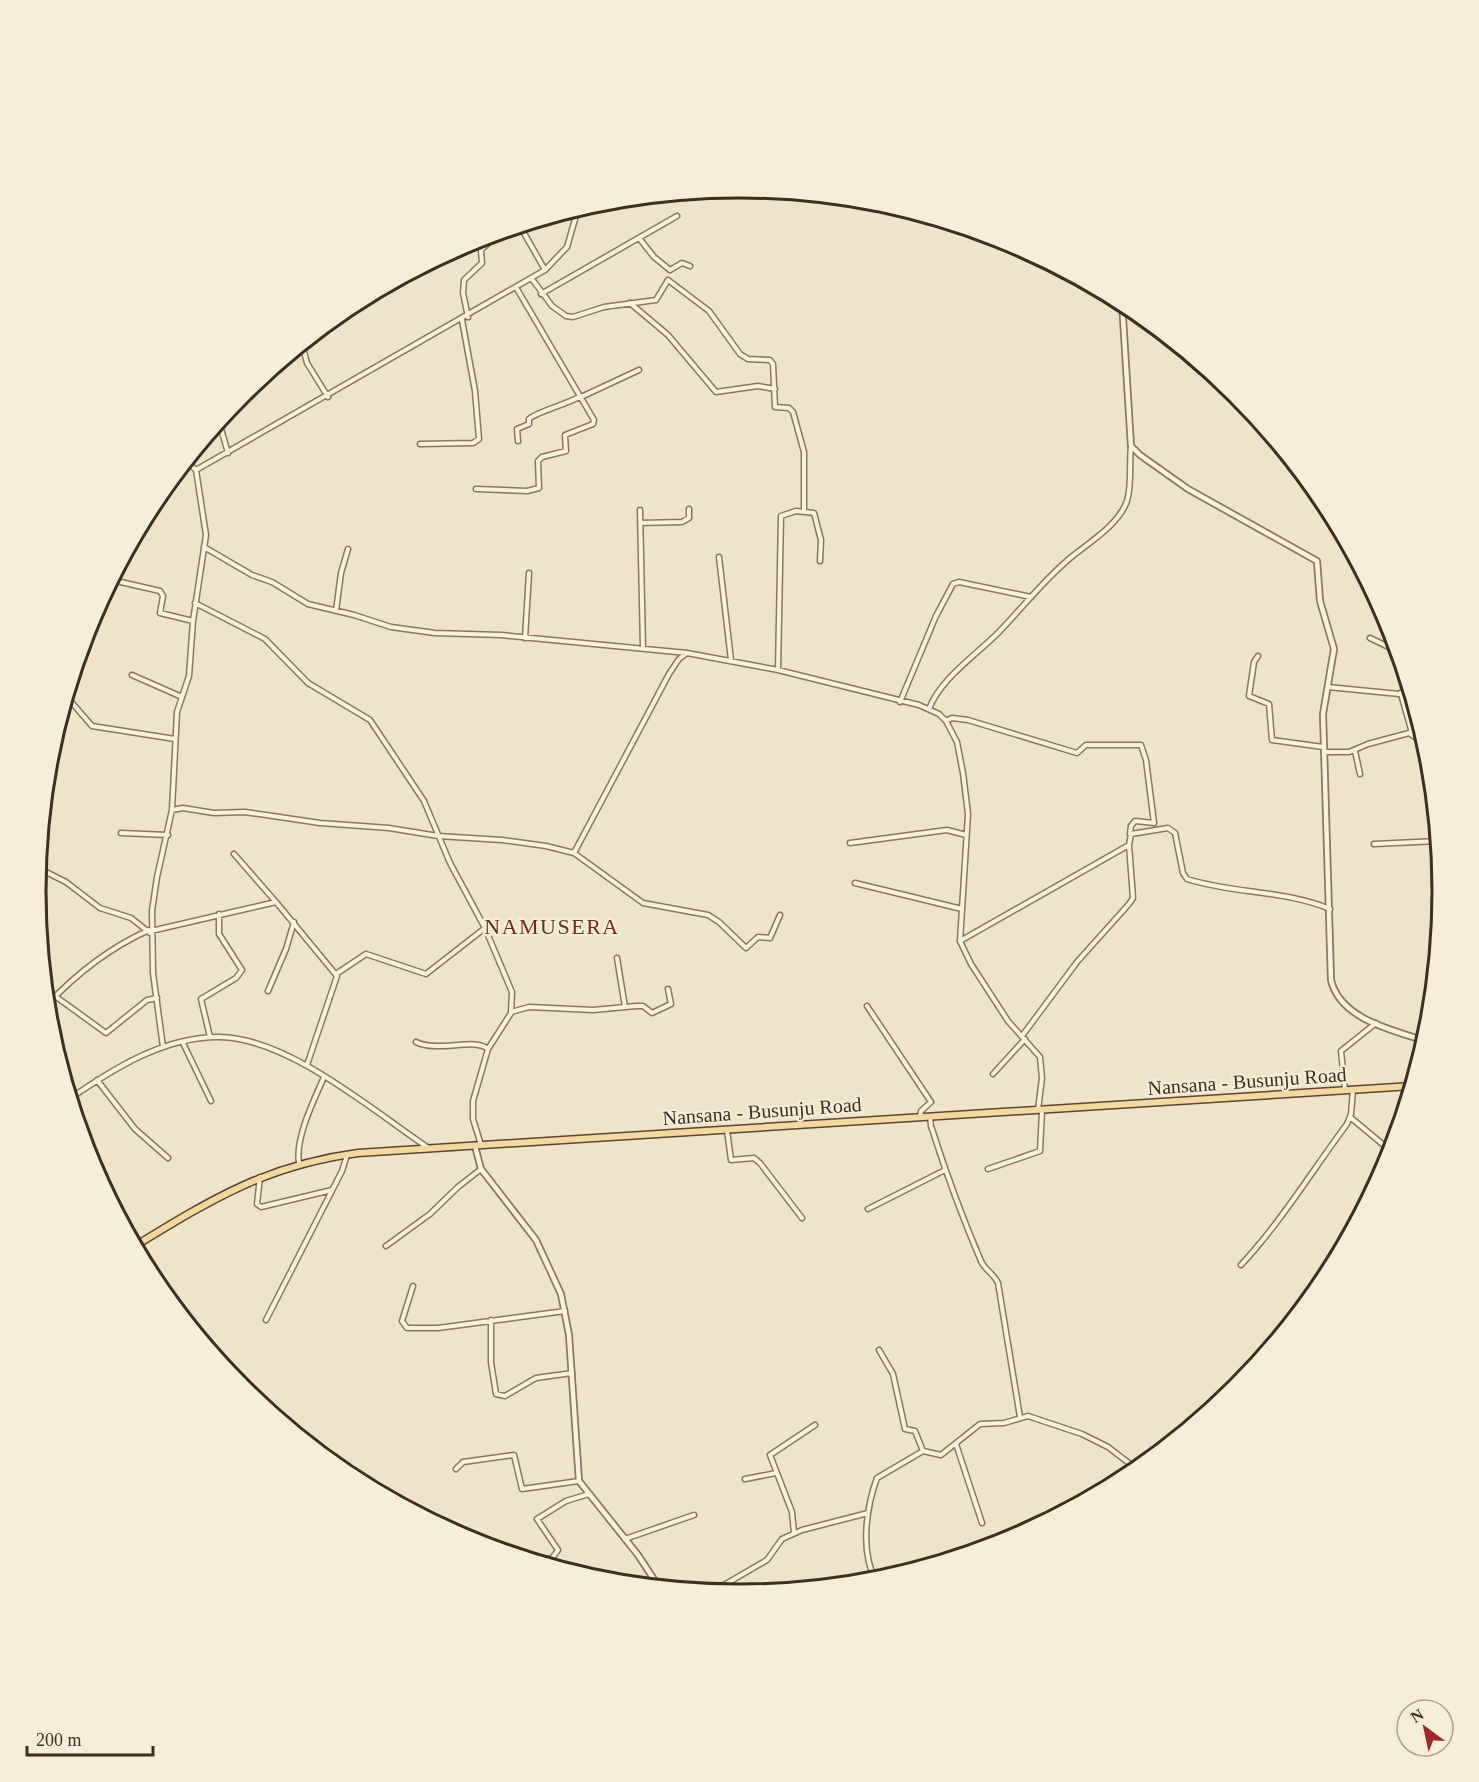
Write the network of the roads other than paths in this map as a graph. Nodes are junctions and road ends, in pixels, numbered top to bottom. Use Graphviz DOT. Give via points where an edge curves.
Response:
graph roads {
  1 [pos="677,216"];
  2 [pos="575,218"];
  3 [pos="524,233"];
  4 [pos="639,238"];
  5 [pos="484,247"];
  6 [pos="690,266"];
  7 [pos="545,270"];
  8 [pos="670,270"];
  9 [pos="532,279"];
  10 [pos="668,280"];
  11 [pos="517,289"];
  12 [pos="541,294"];
  13 [pos="630,303"];
  14 [pos="1123,314"];
  15 [pos="468,317"];
  16 [pos="462,320"];
  17 [pos="304,352"];
  18 [pos="639,370"];
  19 [pos="775,389"];
  20 [pos="581,396"];
  21 [pos="328,397"];
  22 [pos="221,430"];
  23 [pos="518,441"];
  24 [pos="420,444"];
  25 [pos="1131,446"];
  26 [pos="228,453"];
  27 [pos="192,466"];
  28 [pos="196,470"];
  29 [pos="476,489"];
  30 [pos="689,509"];
  31 [pos="640,510"];
  32 [pos="804,510"];
  33 [pos="640,523"];
  34 [pos="204,547"];
  35 [pos="348,549"];
  36 [pos="719,557"];
  37 [pos="820,561"];
  38 [pos="529,573"];
  39 [pos="119,582"];
  40 [pos="1031,597"];
  41 [pos="195,603"];
  42 [pos="336,611"];
  43 [pos="193,621"];
  44 [pos="525,638"];
  45 [pos="1370,638"];
  46 [pos="1388,647"];
  47 [pos="643,648"];
  48 [pos="687,653"];
  49 [pos="1258,656"];
  50 [pos="731,660"];
  51 [pos="778,670"];
  52 [pos="132,675"];
  53 [pos="1328,687"];
  54 [pos="1402,688"];
  55 [pos="1401,694"];
  56 [pos="182,697"];
  57 [pos="1403,701"];
  58 [pos="900,702"];
  59 [pos="73,703"];
  60 [pos="929,709"];
  61 [pos="946,721"];
  62 [pos="1412,734"];
  63 [pos="175,739"];
  64 [pos="1323,749"];
  65 [pos="1355,751"];
  66 [pos="1360,774"];
  67 [pos="172,810"];
  68 [pos="121,833"];
  69 [pos="168,835"];
  70 [pos="966,835"];
  71 [pos="1130,835"];
  72 [pos="438,836"];
  73 [pos="1431,841"];
  74 [pos="850,843"];
  75 [pos="1374,844"];
  76 [pos="1130,845"];
  77 [pos="574,853"];
  78 [pos="234,854"];
  79 [pos="47,872"];
  80 [pos="855,883"];
  81 [pos="276,902"];
  82 [pos="962,909"];
  83 [pos="1331,909"];
  84 [pos="219,914"];
  85 [pos="780,915"];
  86 [pos="294,922"];
  87 [pos="485,928"];
  88 [pos="150,931"];
  89 [pos="960,941"];
  90 [pos="617,958"];
  91 [pos="336,975"];
  92 [pos="668,989"];
  93 [pos="268,991"];
  94 [pos="56,996"];
  95 [pos="157,999"];
  96 [pos="867,1006"];
  97 [pos="625,1007"];
  98 [pos="511,1013"];
  99 [pos="1376,1023"];
  100 [pos="210,1037"];
  101 [pos="1023,1038"];
  102 [pos="1416,1038"];
  103 [pos="416,1042"];
  104 [pos="183,1043"];
  105 [pos="163,1047"];
  106 [pos="488,1049"];
  107 [pos="307,1065"];
  108 [pos="993,1074"];
  109 [pos="324,1077"];
  110 [pos="97,1080"];
  111 [pos="1404,1087"];
  112 [pos="1353,1090"];
  113 [pos="1345,1091"];
  114 [pos="77,1093"];
  115 [pos="211,1101"];
  116 [pos="1040,1111"];
  117 [pos="930,1116"];
  118 [pos="920,1117"];
  119 [pos="1350,1117"];
  120 [pos="727,1129"];
  121 [pos="478,1145"];
  122 [pos="1384,1145"];
  123 [pos="427,1148"];
  124 [pos="348,1154"];
  125 [pos="168,1158"];
  126 [pos="299,1163"];
  127 [pos="481,1169"];
  128 [pos="988,1169"];
  129 [pos="945,1170"];
  130 [pos="260,1176"];
  131 [pos="332,1190"];
  132 [pos="868,1209"];
  133 [pos="802,1218"];
  134 [pos="142,1242"];
  135 [pos="386,1245"];
  136 [pos="1241,1265"];
  137 [pos="413,1286"];
  138 [pos="565,1311"];
  139 [pos="266,1320"];
  140 [pos="491,1320"];
  141 [pos="879,1350"];
  142 [pos="572,1373"];
  143 [pos="1020,1417"];
  144 [pos="815,1425"];
  145 [pos="956,1444"];
  146 [pos="923,1451"];
  147 [pos="1129,1464"];
  148 [pos="456,1469"];
  149 [pos="776,1473"];
  150 [pos="745,1479"];
  151 [pos="579,1481"];
  152 [pos="589,1494"];
  153 [pos="868,1513"];
  154 [pos="693,1515"];
  155 [pos="982,1523"];
  156 [pos="794,1533"];
  157 [pos="625,1539"];
  158 [pos="552,1558"];
  159 [pos="872,1571"];
  160 [pos="653,1578"];
  161 [pos="726,1584"];
  1 -- 4 [label="street"];
  2 -- 7 [label="street" via="567,247"];
  3 -- 7 [label="street"];
  4 -- 8 [label="street"];
  4 -- 12 [label="street"];
  5 -- 15 [label="street" via="482,263 464,280"];
  6 -- 8 [label="street" via="682,263"];
  7 -- 9 [label="street"];
  8 -- 10 [label="street"];
  9 -- 11 [label="street"];
  9 -- 12 [label="street"];
  10 -- 13 [label="street" via="656,300"];
  10 -- 19 [label="street" via="709,311 740,354 748,359 770,360"];
  11 -- 15 [label="street"];
  11 -- 20 [label="street"];
  12 -- 13 [label="street" via="561,313 573,317"];
  13 -- 19 [label="street" via="668,335 716,392 758,386"];
  14 -- 25 [label="street"];
  15 -- 16 [label="street"];
  16 -- 21 [label="street"];
  16 -- 24 [label="street" via="479,439 473,443"];
  17 -- 21 [label="street"];
  18 -- 20 [label="street"];
  19 -- 32 [label="street" via="776,407 793,412 804,452"];
  20 -- 23 [label="street" via="533,415 529,424 517,429"];
  20 -- 29 [label="street" via="594,417 592,424 565,435 566,451 538,461 539,488"];
  21 -- 26 [label="street"];
  22 -- 26 [label="street"];
  25 -- 40 [label="street" via="1128,495 1123,507 1109,526"];
  25 -- 53 [label="street" via="1188,489 1317,561 1320,600 1334,649"];
  26 -- 28 [label="street"];
  27 -- 28 [label="street"];
  28 -- 34 [label="street" via="204,512"];
  30 -- 33 [label="street" via="689,518 682,522"];
  31 -- 33 [label="street"];
  32 -- 37 [label="street" via="814,513 818,523"];
  32 -- 51 [label="street" via="781,516"];
  33 -- 47 [label="street"];
  34 -- 41 [label="street"];
  34 -- 42 [label="street" via="308,604"];
  35 -- 42 [label="street" via="340,573"];
  36 -- 50 [label="street"];
  38 -- 44 [label="street"];
  39 -- 43 [label="street" via="160,591 160,612"];
  40 -- 58 [label="street" via="960,582 952,584"];
  40 -- 60 [label="street" via="934,695"];
  41 -- 43 [label="street"];
  41 -- 72 [label="street" via="264,639 308,683 370,720 424,801"];
  42 -- 44 [label="street" via="391,627"];
  43 -- 56 [label="street" via="189,676"];
  44 -- 47 [label="street"];
  45 -- 46 [label="street"];
  47 -- 48 [label="street"];
  48 -- 50 [label="street"];
  48 -- 77 [label="street" via="669,674"];
  49 -- 64 [label="street" via="1249,696 1269,704 1271,739"];
  50 -- 51 [label="street"];
  51 -- 58 [label="street"];
  52 -- 56 [label="street"];
  53 -- 55 [label="street"];
  53 -- 64 [label="street"];
  54 -- 55 [label="street"];
  55 -- 57 [label="street"];
  56 -- 63 [label="street"];
  57 -- 62 [label="street"];
  58 -- 60 [label="street"];
  59 -- 63 [label="street" via="92,726"];
  60 -- 61 [label="street"];
  61 -- 70 [label="street" via="957,742 963,773 968,814"];
  61 -- 71 [label="street" via="969,720 1077,753 1086,745 1141,745 1154,823 1135,821"];
  62 -- 65 [label="street" via="1386,738"];
  63 -- 67 [label="street"];
  64 -- 65 [label="street"];
  64 -- 83 [label="street"];
  65 -- 66 [label="street"];
  67 -- 69 [label="street"];
  67 -- 72 [label="street" via="245,812"];
  68 -- 69 [label="street"];
  69 -- 88 [label="street" via="157,877"];
  70 -- 74 [label="street" via="947,830"];
  70 -- 82 [label="street"];
  71 -- 76 [label="street"];
  71 -- 83 [label="street" via="1171,828 1187,879 1303,899"];
  72 -- 77 [label="street" via="502,840"];
  72 -- 87 [label="street"];
  73 -- 75 [label="street"];
  76 -- 89 [label="street"];
  76 -- 101 [label="street" via="1133,898 1077,962"];
  77 -- 85 [label="street" via="643,903 708,915 746,948 758,937 771,937"];
  78 -- 81 [label="street"];
  79 -- 88 [label="street" via="100,908 131,918"];
  80 -- 82 [label="street"];
  81 -- 84 [label="street"];
  81 -- 86 [label="street"];
  82 -- 89 [label="street"];
  83 -- 99 [label="street" via="1334,992 1350,1010"];
  84 -- 88 [label="street"];
  84 -- 100 [label="street" via="219,934 242,970 236,978 201,999"];
  86 -- 91 [label="street"];
  86 -- 93 [label="street"];
  87 -- 91 [label="street" via="426,974 366,954"];
  87 -- 98 [label="street" via="512,992"];
  88 -- 94 [label="street" via="119,944 88,965"];
  88 -- 95 [label="street"];
  89 -- 101 [label="street" via="1008,1021"];
  90 -- 97 [label="street"];
  91 -- 107 [label="street"];
  92 -- 97 [label="street" via="668,1007 652,1014 643,1006"];
  94 -- 95 [label="street" via="106,1033 147,1000"];
  95 -- 105 [label="street"];
  96 -- 118 [label="street" via="931,1102"];
  97 -- 98 [label="street" via="592,1010 529,1006"];
  98 -- 106 [label="street"];
  99 -- 102 [label="street"];
  99 -- 113 [label="street" via="1341,1051"];
  100 -- 104 [label="street"];
  100 -- 107 [label="street" via="259,1043"];
  101 -- 108 [label="street"];
  101 -- 116 [label="street" via="1042,1064"];
  103 -- 106 [label="street" via="444,1048 482,1045"];
  104 -- 105 [label="street"];
  104 -- 115 [label="street"];
  105 -- 110 [label="street"];
  106 -- 121 [label="street" via="472,1101"];
  107 -- 109 [label="street"];
  109 -- 123 [label="street"];
  109 -- 126 [label="street" via="310,1110"];
  110 -- 114 [label="street"];
  110 -- 125 [label="street" via="135,1129"];
  111 -- 112 [label="main road, Nansana - Busunju Road"];
  112 -- 113 [label="main road, Nansana - Busunju Road"];
  112 -- 119 [label="street"];
  113 -- 116 [label="main road, Nansana - Busunju Road"];
  116 -- 117 [label="main road, Nansana - Busunju Road"];
  116 -- 128 [label="street" via="1040,1151"];
  117 -- 118 [label="main road, Nansana - Busunju Road"];
  117 -- 129 [label="street"];
  118 -- 120 [label="main road, Nansana - Busunju Road"];
  119 -- 122 [label="street"];
  119 -- 136 [label="street" via="1277,1225"];
  120 -- 121 [label="main road, Nansana - Busunju Road"];
  120 -- 133 [label="street" via="731,1160 754,1158 760,1162"];
  121 -- 123 [label="main road, Nansana - Busunju Road"];
  121 -- 127 [label="street"];
  123 -- 124 [label="main road, Nansana - Busunju Road"];
  124 -- 126 [label="main road, Nansana - Busunju Road"];
  124 -- 131 [label="street"];
  126 -- 130 [label="main road, Nansana - Busunju Road"];
  127 -- 135 [label="street" via="430,1214"];
  127 -- 138 [label="street" via="536,1240 556,1280"];
  129 -- 132 [label="street"];
  129 -- 143 [label="street" via="982,1264 998,1283"];
  130 -- 131 [label="street" via="257,1204 261,1207"];
  130 -- 134 [label="main road, Nansana - Busunju Road" via="225,1192"];
  131 -- 139 [label="street"];
  137 -- 140 [label="street" via="402,1321 406,1328"];
  138 -- 140 [label="street"];
  138 -- 142 [label="street"];
  140 -- 142 [label="street" via="496,1394 505,1396 536,1378"];
  141 -- 146 [label="street" via="894,1374 905,1429 915,1431"];
  142 -- 151 [label="street"];
  143 -- 145 [label="street" via="1004,1423 980,1424"];
  143 -- 147 [label="street" via="1038,1418 1082,1434"];
  144 -- 149 [label="street" via="771,1453"];
  145 -- 146 [label="street" via="941,1455"];
  145 -- 155 [label="street"];
  146 -- 153 [label="street" via="877,1478"];
  148 -- 151 [label="street" via="463,1462 514,1455 522,1489"];
  149 -- 150 [label="street"];
  149 -- 156 [label="street" via="792,1512"];
  151 -- 152 [label="street"];
  152 -- 157 [label="street"];
  152 -- 158 [label="street" via="566,1501 537,1519 558,1550"];
  153 -- 156 [label="street"];
  153 -- 159 [label="street"];
  154 -- 157 [label="street"];
  156 -- 161 [label="street" via="782,1539 767,1560"];
  157 -- 160 [label="street"];
}
